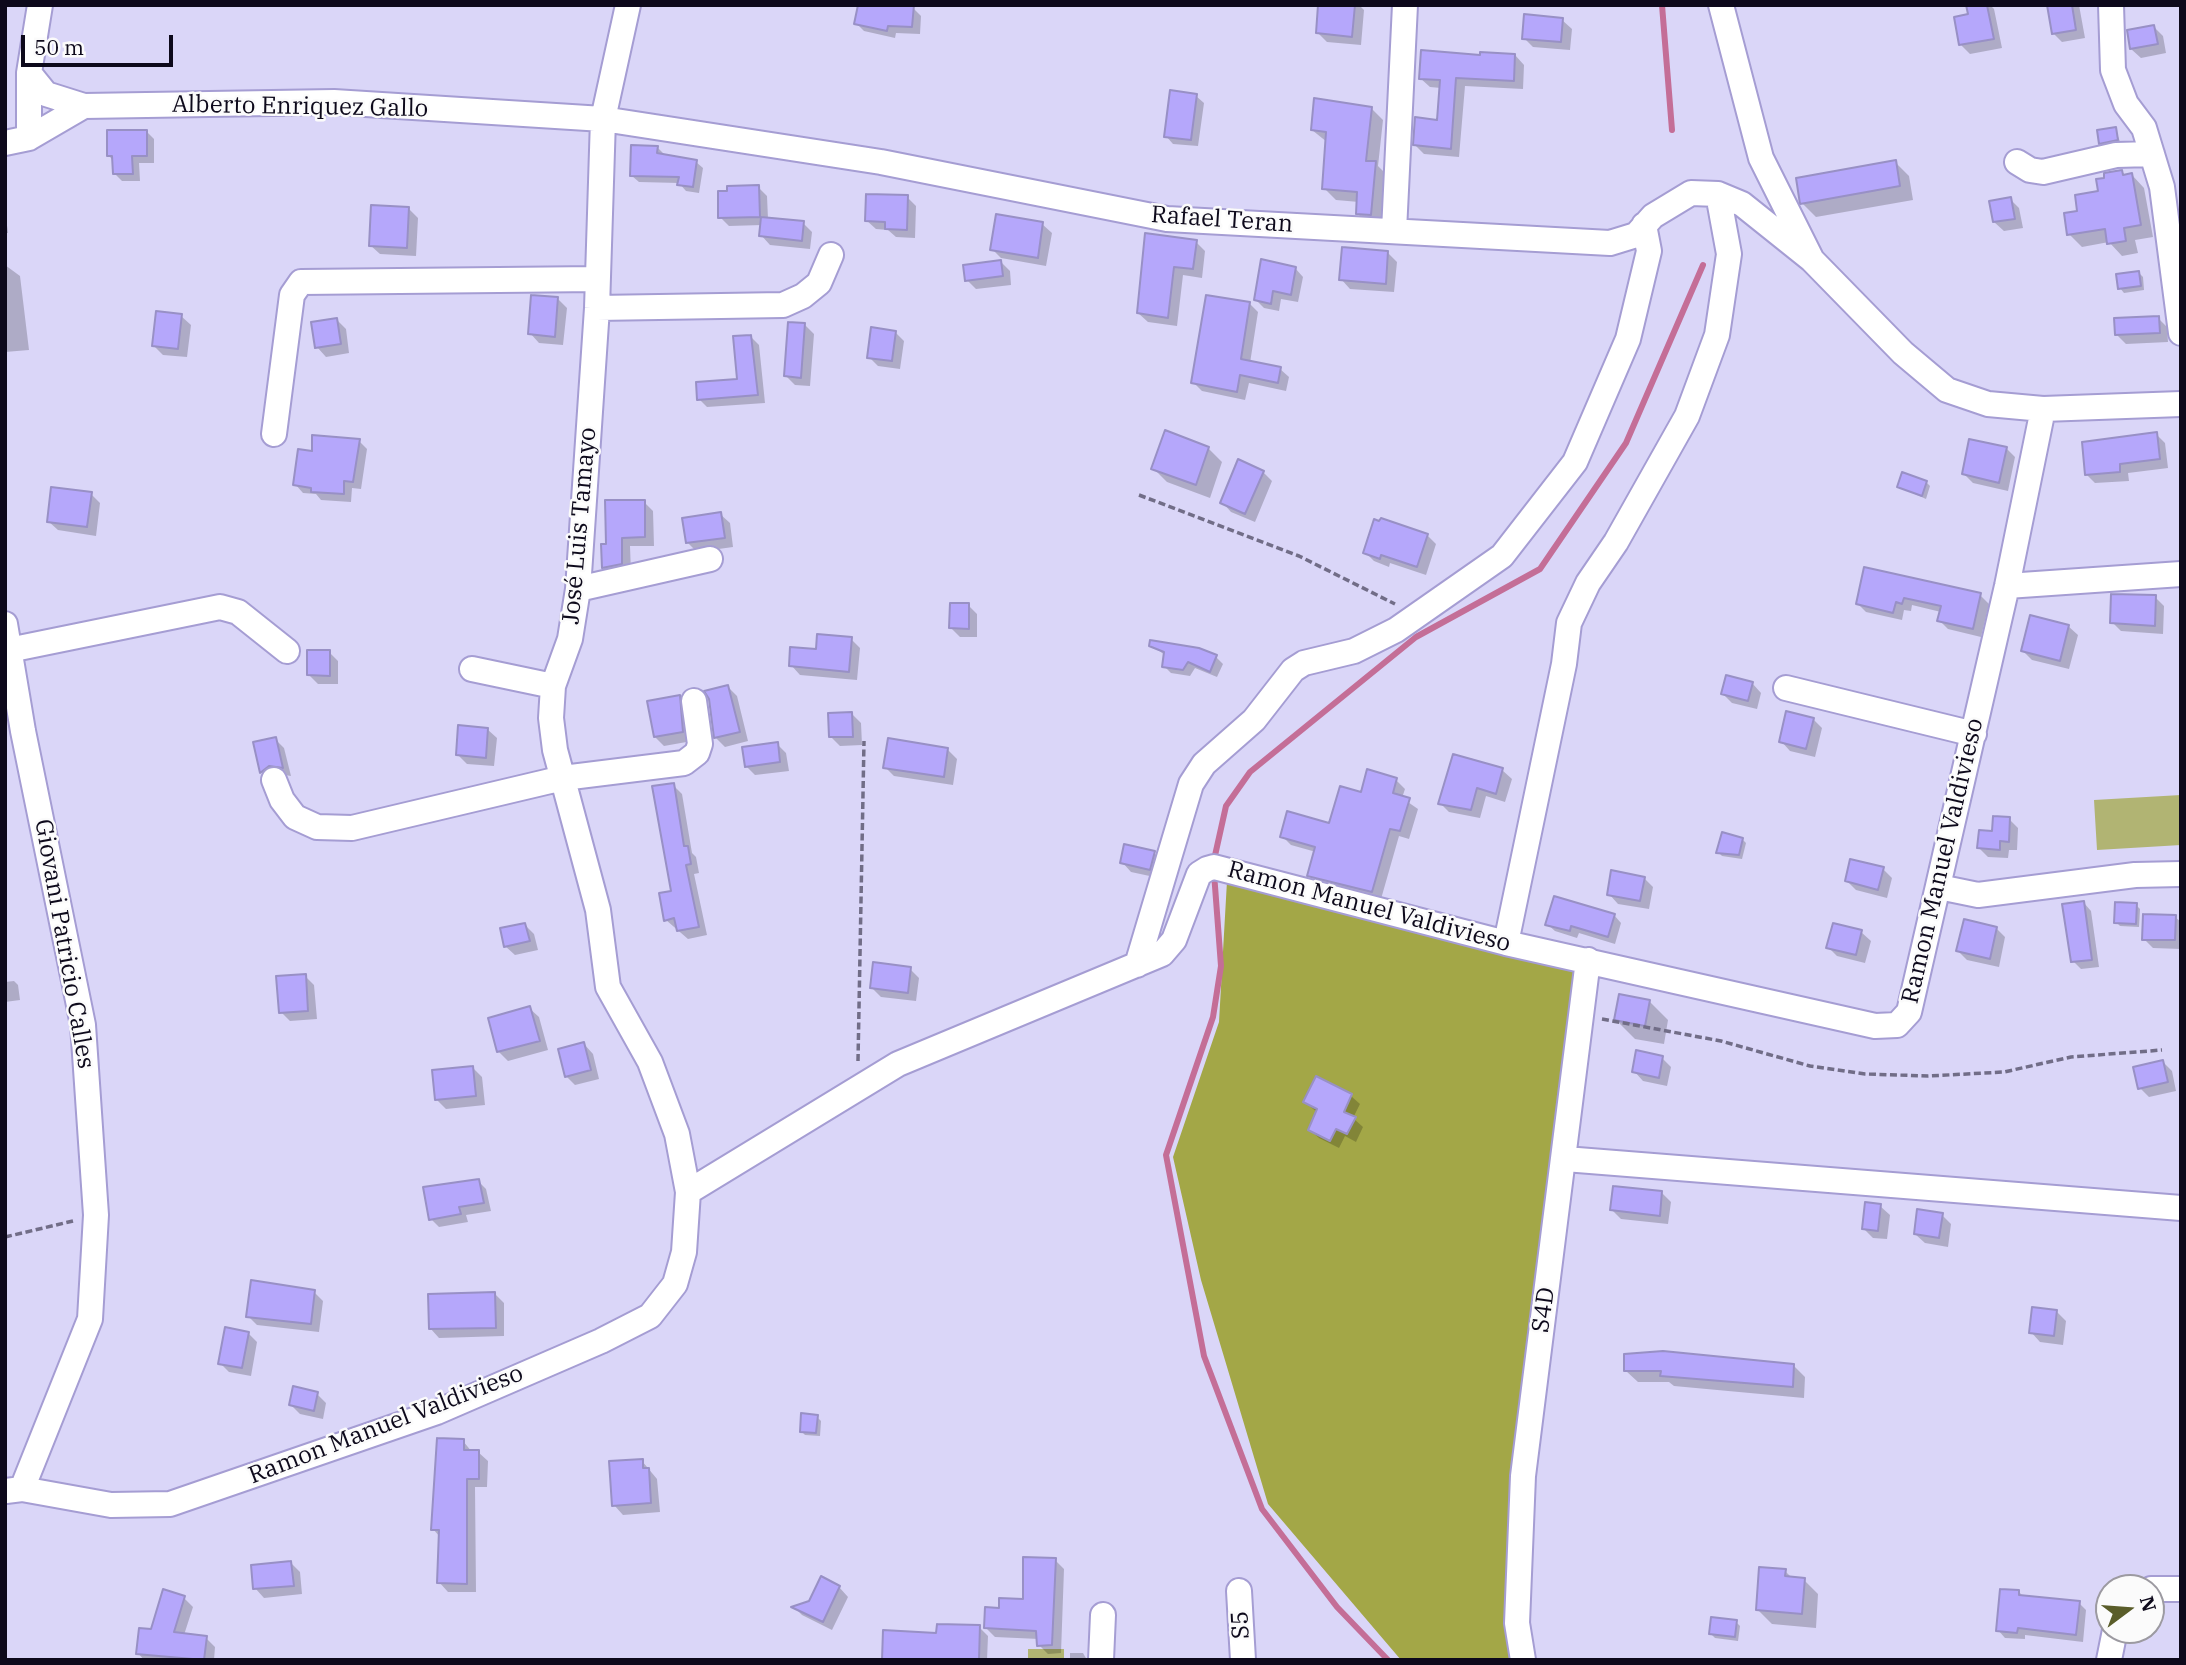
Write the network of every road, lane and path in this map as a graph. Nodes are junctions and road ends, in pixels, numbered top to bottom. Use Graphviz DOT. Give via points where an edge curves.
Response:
graph roads {
  1 [pos="40,5"];
  2 [pos="628,5"];
  3 [pos="1405,5"];
  4 [pos="1721,5"];
  5 [pos="2111,5"];
  6 [pos="29,73"];
  7 [pos="84,106"];
  8 [pos="603,119"];
  9 [pos="17,140"];
  10 [pos="2152,154"];
  11 [pos="2017,162"];
  12 [pos="1718,194"];
  13 [pos="1644,225"];
  14 [pos="1394,231"];
  15 [pos="831,255"];
  16 [pos="1812,260"];
  17 [pos="597,279"];
  18 [pos="597,307"];
  19 [pos="2181,333"];
  20 [pos="2181,404"];
  21 [pos="2043,408"];
  22 [pos="274,434"];
  23 [pos="1139,495"];
  24 [pos="710,559"];
  25 [pos="2181,575"];
  26 [pos="2007,586"];
  27 [pos="578,589"];
  28 [pos="1418,615"];
  29 [pos="5,624"];
  30 [pos="9,650"];
  31 [pos="287,651"];
  32 [pos="472,669"];
  33 [pos="553,686"];
  34 [pos="1786,688"];
  35 [pos="694,701"];
  36 [pos="14,733"];
  37 [pos="1974,734"];
  38 [pos="864,741"];
  39 [pos="563,778"];
  40 [pos="274,780"];
  41 [pos="2181,874"];
  42 [pos="1939,887"];
  43 [pos="1506,943"];
  44 [pos="1588,960"];
  45 [pos="1137,965"];
  46 [pos="1583,1016"];
  47 [pos="2162,1050"];
  48 [pos="860,1088"];
  49 [pos="1565,1159"];
  50 [pos="688,1192"];
  51 [pos="2181,1208"];
  52 [pos="96,1215"];
  53 [pos="5,1237"];
  54 [pos="13,1490"];
  55 [pos="1239,1591"];
  56 [pos="1243,1660"];
  57 [pos="1523,1660"];
  1 -- 6 [label="street"];
  2 -- 8 [label="street, José Luis Tamayo"];
  3 -- 14 [label="street"];
  4 -- 16 [label="street" via="1761,158"];
  5 -- 10 [label="street" via="2113,70 2126,104 2144,128"];
  6 -- 7 [label="street" via="46,94"];
  6 -- 9 [label="street"];
  7 -- 8 [label="street, Alberto Enriquez Gallo" via="334,102"];
  7 -- 9 [label="street, Alberto Enriquez Gallo"];
  8 -- 14 [label="street, Rafael Teran" via="881,162 1167,219"];
  8 -- 17 [label="street, José Luis Tamayo"];
  10 -- 11 [label="street" via="2116,155 2043,172"];
  10 -- 19 [label="street" via="2162,187"];
  12 -- 13 [label="street, Rafael Teran" via="1691,193"];
  12 -- 16 [label="street" via="1742,204"];
  12 -- 43 [label="street" via="1729,254 1717,335 1687,416 1569,623"];
  13 -- 14 [label="street, Rafael Teran" via="1629,238 1609,243"];
  13 -- 28 [label="street" via="1649,251 1628,339 1575,462 1502,556"];
  15 -- 18 [label="street" via="819,283 783,305"];
  16 -- 21 [label="street" via="1903,353 1947,390 1988,404"];
  17 -- 18 [label="street, José Luis Tamayo"];
  17 -- 22 [label="street" via="301,282 292,295"];
  18 -- 27 [label="street, José Luis Tamayo"];
  20 -- 21 [label="street"];
  21 -- 26 [label="street, Ramon Manuel Valdivieso"];
  23 -- 28 [label="path" via="1298,556"];
  24 -- 27 [label="street"];
  25 -- 26 [label="street"];
  26 -- 37 [label="street, Ramon Manuel Valdivieso"];
  27 -- 33 [label="street, José Luis Tamayo" via="570,639"];
  28 -- 45 [label="street" via="1354,651 1293,670 1254,720 1204,764 1191,784"];
  29 -- 30 [label="street, Giovani Patricio Calles"];
  30 -- 31 [label="street" via="219,607 238,612"];
  30 -- 36 [label="street, Giovani Patricio Calles"];
  32 -- 33 [label="street"];
  33 -- 39 [label="street, José Luis Tamayo" via="551,718"];
  34 -- 37 [label="street"];
  35 -- 39 [label="street" via="700,744 691,759"];
  36 -- 52 [label="street, Giovani Patricio Calles" via="83,1025"];
  37 -- 42 [label="street, Ramon Manuel Valdivieso"];
  38 -- 48 [label="path"];
  39 -- 40 [label="street" via="352,828 317,827 296,817"];
  39 -- 50 [label="street, José Luis Tamayo" via="598,909 608,987 650,1062 677,1134"];
  41 -- 42 [label="street" via="2135,875 1978,895"];
  42 -- 44 [label="street, Ramon Manuel Valdivieso" via="1909,1012 1897,1024 1875,1026"];
  43 -- 44 [label="street, Ramon Manuel Valdivieso"];
  43 -- 45 [label="street, Ramon Manuel Valdivieso" via="1214,867 1199,874 1169,948"];
  44 -- 46 [label="street, S4D"];
  45 -- 48 [label="street, Ramon Manuel Valdivieso" via="898,1064"];
  46 -- 47 [label="path" via="1865,1074 2004,1072 2071,1057"];
  46 -- 49 [label="street, S4D"];
  48 -- 50 [label="street, Ramon Manuel Valdivieso"];
  49 -- 51 [label="street"];
  49 -- 57 [label="street, S4D" via="1523,1476 1517,1623"];
  50 -- 54 [label="street, Ramon Manuel Valdivieso" via="684,1252 675,1284 650,1316 601,1341 437,1412 170,1504 111,1505"];
  52 -- 53 [label="path"];
  52 -- 54 [label="street, Giovani Patricio Calles" via="90,1319"];
  55 -- 56 [label="street, S5"];
}
